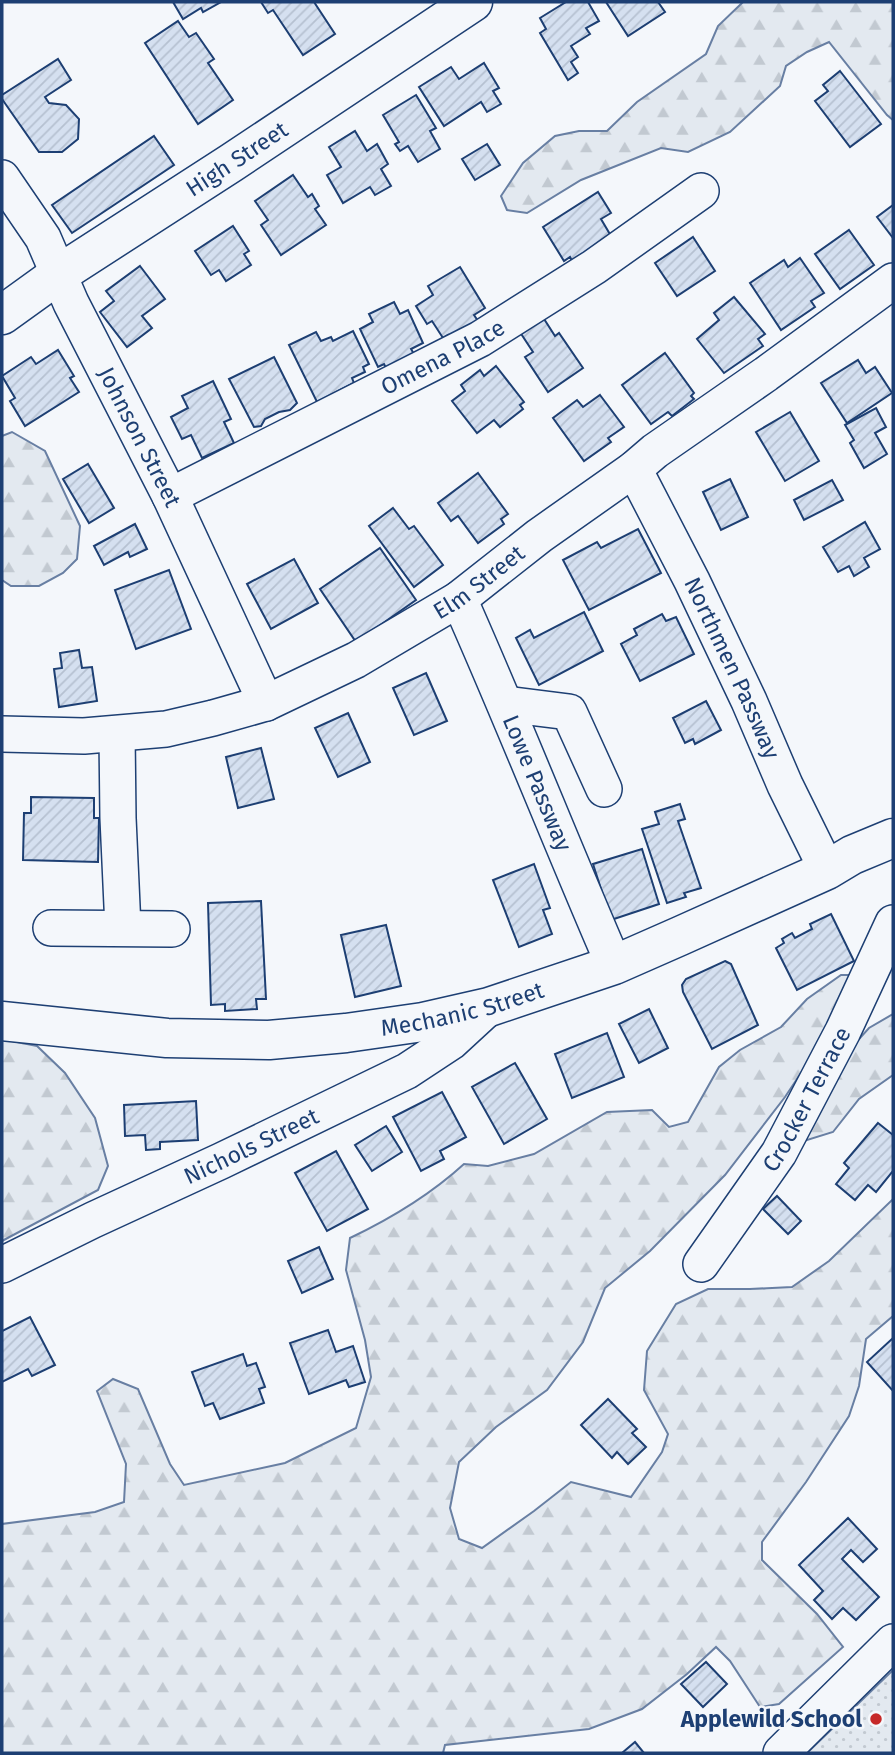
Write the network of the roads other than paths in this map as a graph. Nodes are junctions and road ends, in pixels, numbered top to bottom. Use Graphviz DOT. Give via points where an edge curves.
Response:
graph roads {
  1 [pos="472,2"];
  2 [pos="2,178"];
  3 [pos="701,191"];
  4 [pos="59,274"];
  5 [pos="893,281"];
  6 [pos="2,315"];
  7 [pos="634,469"];
  8 [pos="170,496"];
  9 [pos="459,599"];
  10 [pos="266,704"];
  11 [pos="505,704"];
  12 [pos="2,734"];
  13 [pos="117,734"];
  14 [pos="604,789"];
  15 [pos="893,838"];
  16 [pos="827,870"];
  17 [pos="893,923"];
  18 [pos="51,928"];
  19 [pos="123,928"];
  20 [pos="172,929"];
  21 [pos="614,965"];
  22 [pos="489,1007"];
  23 [pos="2,1021"];
  24 [pos="701,1264"];
  25 [pos="2,1265"];
  26 [pos="893,1642"];
  27 [pos="781,1753"];
  1 -- 4 [label="main road, High Street"];
  2 -- 4 [label="street, Johnson Street" via="43,238"];
  3 -- 8 [label="street, Omena Place" via="594,267 480,339"];
  4 -- 6 [label="main road, High Street"];
  4 -- 8 [label="street, Johnson Street"];
  5 -- 7 [label="street, Elm Street"];
  7 -- 9 [label="street, Elm Street"];
  7 -- 16 [label="street, Northmen Passway" via="692,581"];
  8 -- 10 [label="street, Johnson Street"];
  9 -- 10 [label="street, Elm Street" via="356,660"];
  9 -- 11 [label="street, Lowe Passway"];
  10 -- 13 [label="street, Elm Street" via="166,729"];
  11 -- 14 [label="street" via="569,712"];
  11 -- 21 [label="street, Lowe Passway"];
  12 -- 13 [label="street, Elm Street"];
  13 -- 19 [label="street"];
  15 -- 16 [label="main road, Mechanic Street"];
  16 -- 21 [label="main road, Mechanic Street"];
  17 -- 24 [label="street, Crocker Terrace" via="779,1153"];
  18 -- 19 [label="street"];
  19 -- 20 [label="street"];
  21 -- 22 [label="main road, Mechanic Street"];
  22 -- 23 [label="main road, Mechanic Street" via="423,1022 270,1040 167,1038"];
  22 -- 25 [label="street, Nichols Street" via="451,1042 407,1071"];
  26 -- 27 [label="street"];
}
